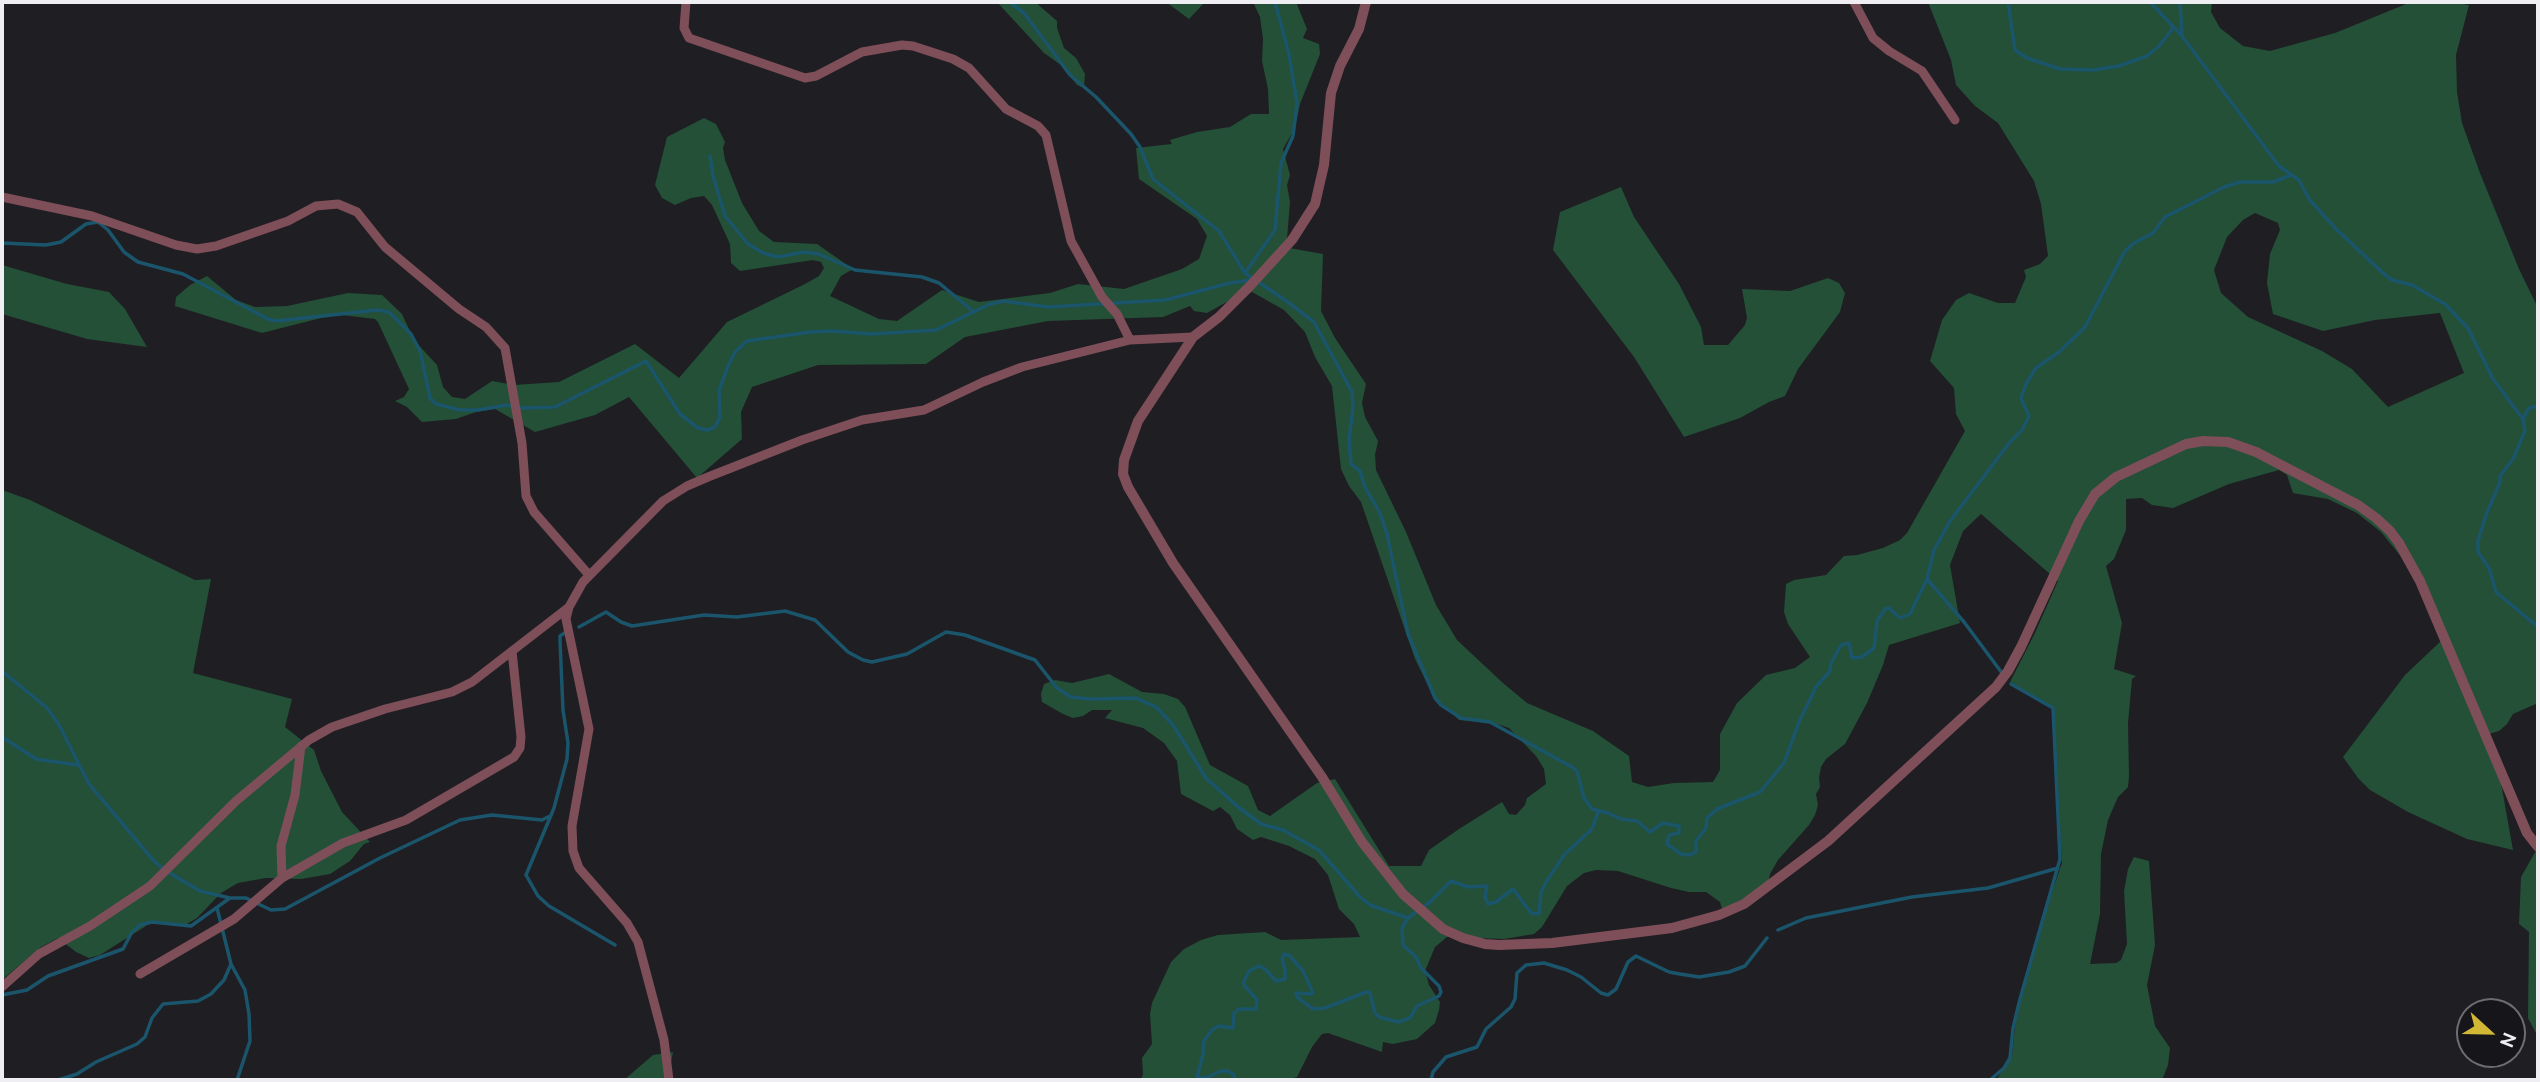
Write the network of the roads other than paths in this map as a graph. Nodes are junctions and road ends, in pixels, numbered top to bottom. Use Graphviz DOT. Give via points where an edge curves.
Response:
graph roads {
  1 [pos="686,2"];
  2 [pos="1366,2"];
  3 [pos="1854,2"];
  4 [pos="1955,120"];
  5 [pos="2,197"];
  6 [pos="1193,337"];
  7 [pos="1130,340"];
  8 [pos="589,575"];
  9 [pos="569,607"];
  10 [pos="512,651"];
  11 [pos="301,746"];
  12 [pos="2538,846"];
  13 [pos="282,878"];
  14 [pos="140,974"];
  15 [pos="2,987"];
  16 [pos="669,1080"];
  1 -- 7 [label="street" via="683,24 689,38 805,78 862,52 902,45 969,68 1006,109 1046,135 1071,242"];
  2 -- 6 [label="street" via="1331,93 1315,204 1292,240 1250,286"];
  3 -- 4 [label="street" via="1873,38 1922,71"];
  5 -- 8 [label="street" via="92,216 197,249 288,221 316,206 338,204 357,212 385,247 486,327 505,348 526,496 534,513"];
  6 -- 7 [label="street"];
  6 -- 12 [label="street" via="1138,421 1124,460 1128,487 1173,563 1362,842 1403,894 1443,929 1463,939 1499,945 1593,939 1672,928 1744,904 1828,841 1996,687 2021,647 2079,521 2102,488 2186,444 2216,440 2256,452 2358,505 2399,542 2420,580 2527,833"];
  7 -- 8 [label="street" via="1022,367 923,410 862,420 687,486 663,501"];
  8 -- 9 [label="street"];
  9 -- 10 [label="street"];
  9 -- 16 [label="street" via="568,631 589,729 572,827 573,851 579,868 627,923 638,943 664,1040"];
  10 -- 11 [label="street" via="452,692 332,727"];
  10 -- 13 [label="street" via="521,737 514,757 406,820 343,842"];
  11 -- 13 [label="street" via="282,846"];
  11 -- 15 [label="street" via="236,801 150,886 39,954"];
  13 -- 14 [label="street" via="234,919"];
}
